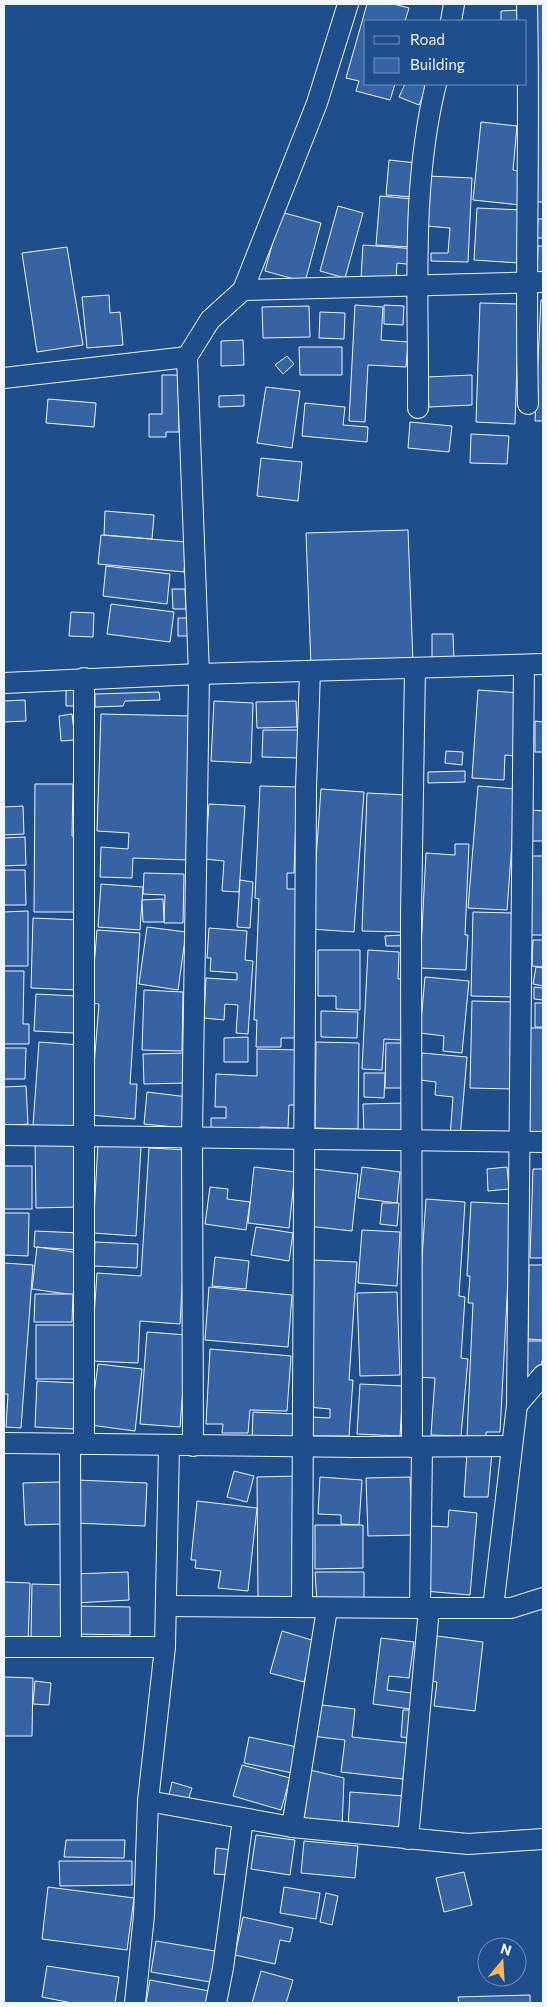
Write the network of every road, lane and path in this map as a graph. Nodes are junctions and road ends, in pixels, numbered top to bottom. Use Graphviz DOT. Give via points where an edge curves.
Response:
graph roads {
  1 [pos="348,4"];
  2 [pos="454,4"];
  3 [pos="527,4"];
  4 [pos="451,20"];
  5 [pos="436,85"];
  6 [pos="534,282"];
  7 [pos="419,284"];
  8 [pos="243,290"];
  9 [pos="187,357"];
  10 [pos="4,378"];
  11 [pos="528,404"];
  12 [pos="418,408"];
  13 [pos="534,665"];
  14 [pos="415,668"];
  15 [pos="310,671"];
  16 [pos="199,674"];
  17 [pos="84,678"];
  18 [pos="4,683"];
  19 [pos="4,1135"];
  20 [pos="83,1136"];
  21 [pos="192,1137"];
  22 [pos="303,1138"];
  23 [pos="412,1140"];
  24 [pos="519,1142"];
  25 [pos="543,1142"];
  26 [pos="543,1375"];
  27 [pos="517,1405"];
  28 [pos="4,1443"];
  29 [pos="77,1444"];
  30 [pos="169,1446"];
  31 [pos="193,1446"];
  32 [pos="302,1446"];
  33 [pos="512,1446"];
  34 [pos="417,1447"];
  35 [pos="543,1598"];
  36 [pos="166,1606"];
  37 [pos="302,1607"];
  38 [pos="424,1608"];
  39 [pos="493,1608"];
  40 [pos="327,1609"];
  41 [pos="4,1647"];
  42 [pos="71,1647"];
  43 [pos="165,1647"];
  44 [pos="148,1801"];
  45 [pos="243,1819"];
  46 [pos="292,1827"];
  47 [pos="408,1839"];
  48 [pos="543,1839"];
  49 [pos="135,2003"];
  50 [pos="216,2003"];
  1 -- 8 [label="street" via="317,103"];
  2 -- 4 [label="street"];
  3 -- 6 [label="street"];
  5 -- 7 [label="street" via="428,115 420,179"];
  6 -- 7 [label="street"];
  6 -- 11 [label="street"];
  7 -- 8 [label="street"];
  7 -- 12 [label="street"];
  8 -- 9 [label="street" via="210,320"];
  9 -- 10 [label="street"];
  9 -- 16 [label="street"];
  13 -- 14 [label="street"];
  13 -- 24 [label="street"];
  14 -- 15 [label="street"];
  14 -- 23 [label="street"];
  15 -- 16 [label="street"];
  15 -- 22 [label="street"];
  16 -- 17 [label="street"];
  16 -- 21 [label="street"];
  17 -- 18 [label="street"];
  17 -- 20 [label="street"];
  19 -- 20 [label="street"];
  20 -- 21 [label="street"];
  20 -- 29 [label="street"];
  21 -- 22 [label="street"];
  21 -- 31 [label="street"];
  22 -- 23 [label="street"];
  22 -- 32 [label="street"];
  23 -- 24 [label="street"];
  23 -- 34 [label="street"];
  24 -- 25 [label="street"];
  24 -- 27 [label="street"];
  26 -- 27 [label="street"];
  27 -- 33 [label="street"];
  28 -- 29 [label="street"];
  29 -- 30 [label="street"];
  29 -- 42 [label="street"];
  30 -- 31 [label="street"];
  30 -- 36 [label="street"];
  31 -- 32 [label="street"];
  32 -- 34 [label="street"];
  32 -- 37 [label="street"];
  33 -- 34 [label="street"];
  33 -- 39 [label="street"];
  34 -- 38 [label="street"];
  35 -- 39 [label="street" via="510,1608"];
  36 -- 37 [label="street"];
  36 -- 43 [label="street"];
  37 -- 40 [label="street"];
  38 -- 39 [label="street"];
  38 -- 40 [label="street"];
  38 -- 47 [label="street"];
  40 -- 46 [label="street"];
  41 -- 42 [label="street"];
  42 -- 43 [label="street"];
  43 -- 44 [label="street"];
  44 -- 45 [label="street"];
  44 -- 49 [label="street" via="144,1916"];
  45 -- 46 [label="street"];
  45 -- 50 [label="street"];
  46 -- 47 [label="street"];
  47 -- 48 [label="street" via="468,1844"];
}
